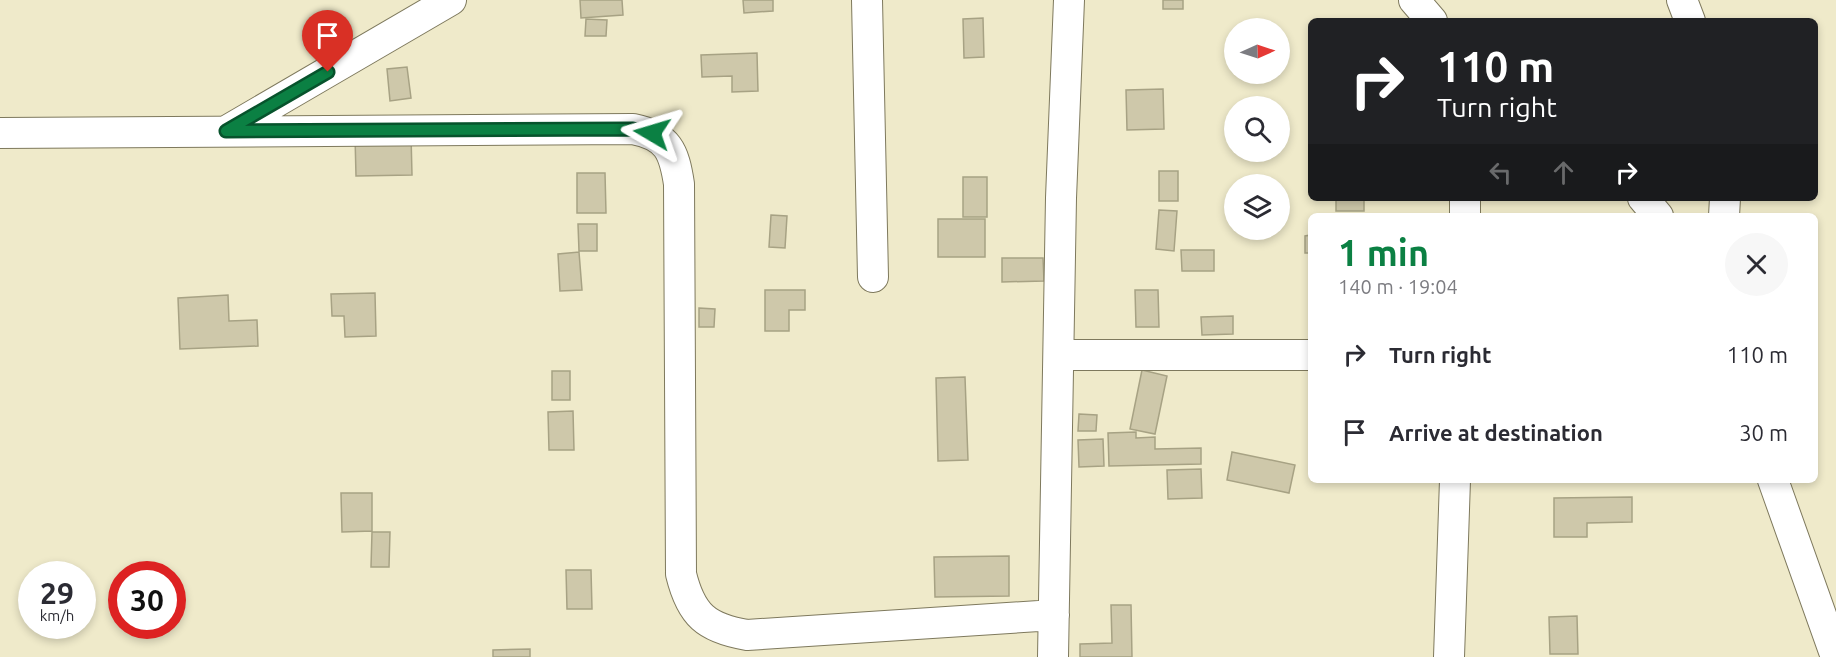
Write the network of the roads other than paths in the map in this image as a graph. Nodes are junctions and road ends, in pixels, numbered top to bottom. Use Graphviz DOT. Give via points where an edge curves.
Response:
graph roads {
  1 [pos="451,0"];
  2 [pos="867,0"];
  3 [pos="1070,0"];
  4 [pos="1413,0"];
  5 [pos="1682,0"];
  6 [pos="1429,18"];
  7 [pos="1689,18"];
  8 [pos="226,131"];
  9 [pos="0,133"];
  10 [pos="1646,201"];
  11 [pos="1656,213"];
  12 [pos="873,277"];
  13 [pos="1059,355"];
  14 [pos="1308,355"];
  15 [pos="1455,483"];
  16 [pos="1774,483"];
  17 [pos="1054,615"];
  18 [pos="1053,657"];
  19 [pos="1449,657"];
  20 [pos="1836,657"];
  1 -- 8 [label="street"];
  2 -- 12 [label="street"];
  3 -- 13 [label="street"];
  4 -- 6 [label="street"];
  5 -- 7 [label="street"];
  8 -- 9 [label="street"];
  8 -- 17 [label="street" via="633,129 652,133 667,145 675,159 679,184 681,574 688,600 702,619 725,631 747,634"];
  10 -- 11 [label="street"];
  13 -- 14 [label="street"];
  13 -- 17 [label="street"];
  15 -- 19 [label="street"];
  16 -- 20 [label="street"];
  17 -- 18 [label="street"];
}
